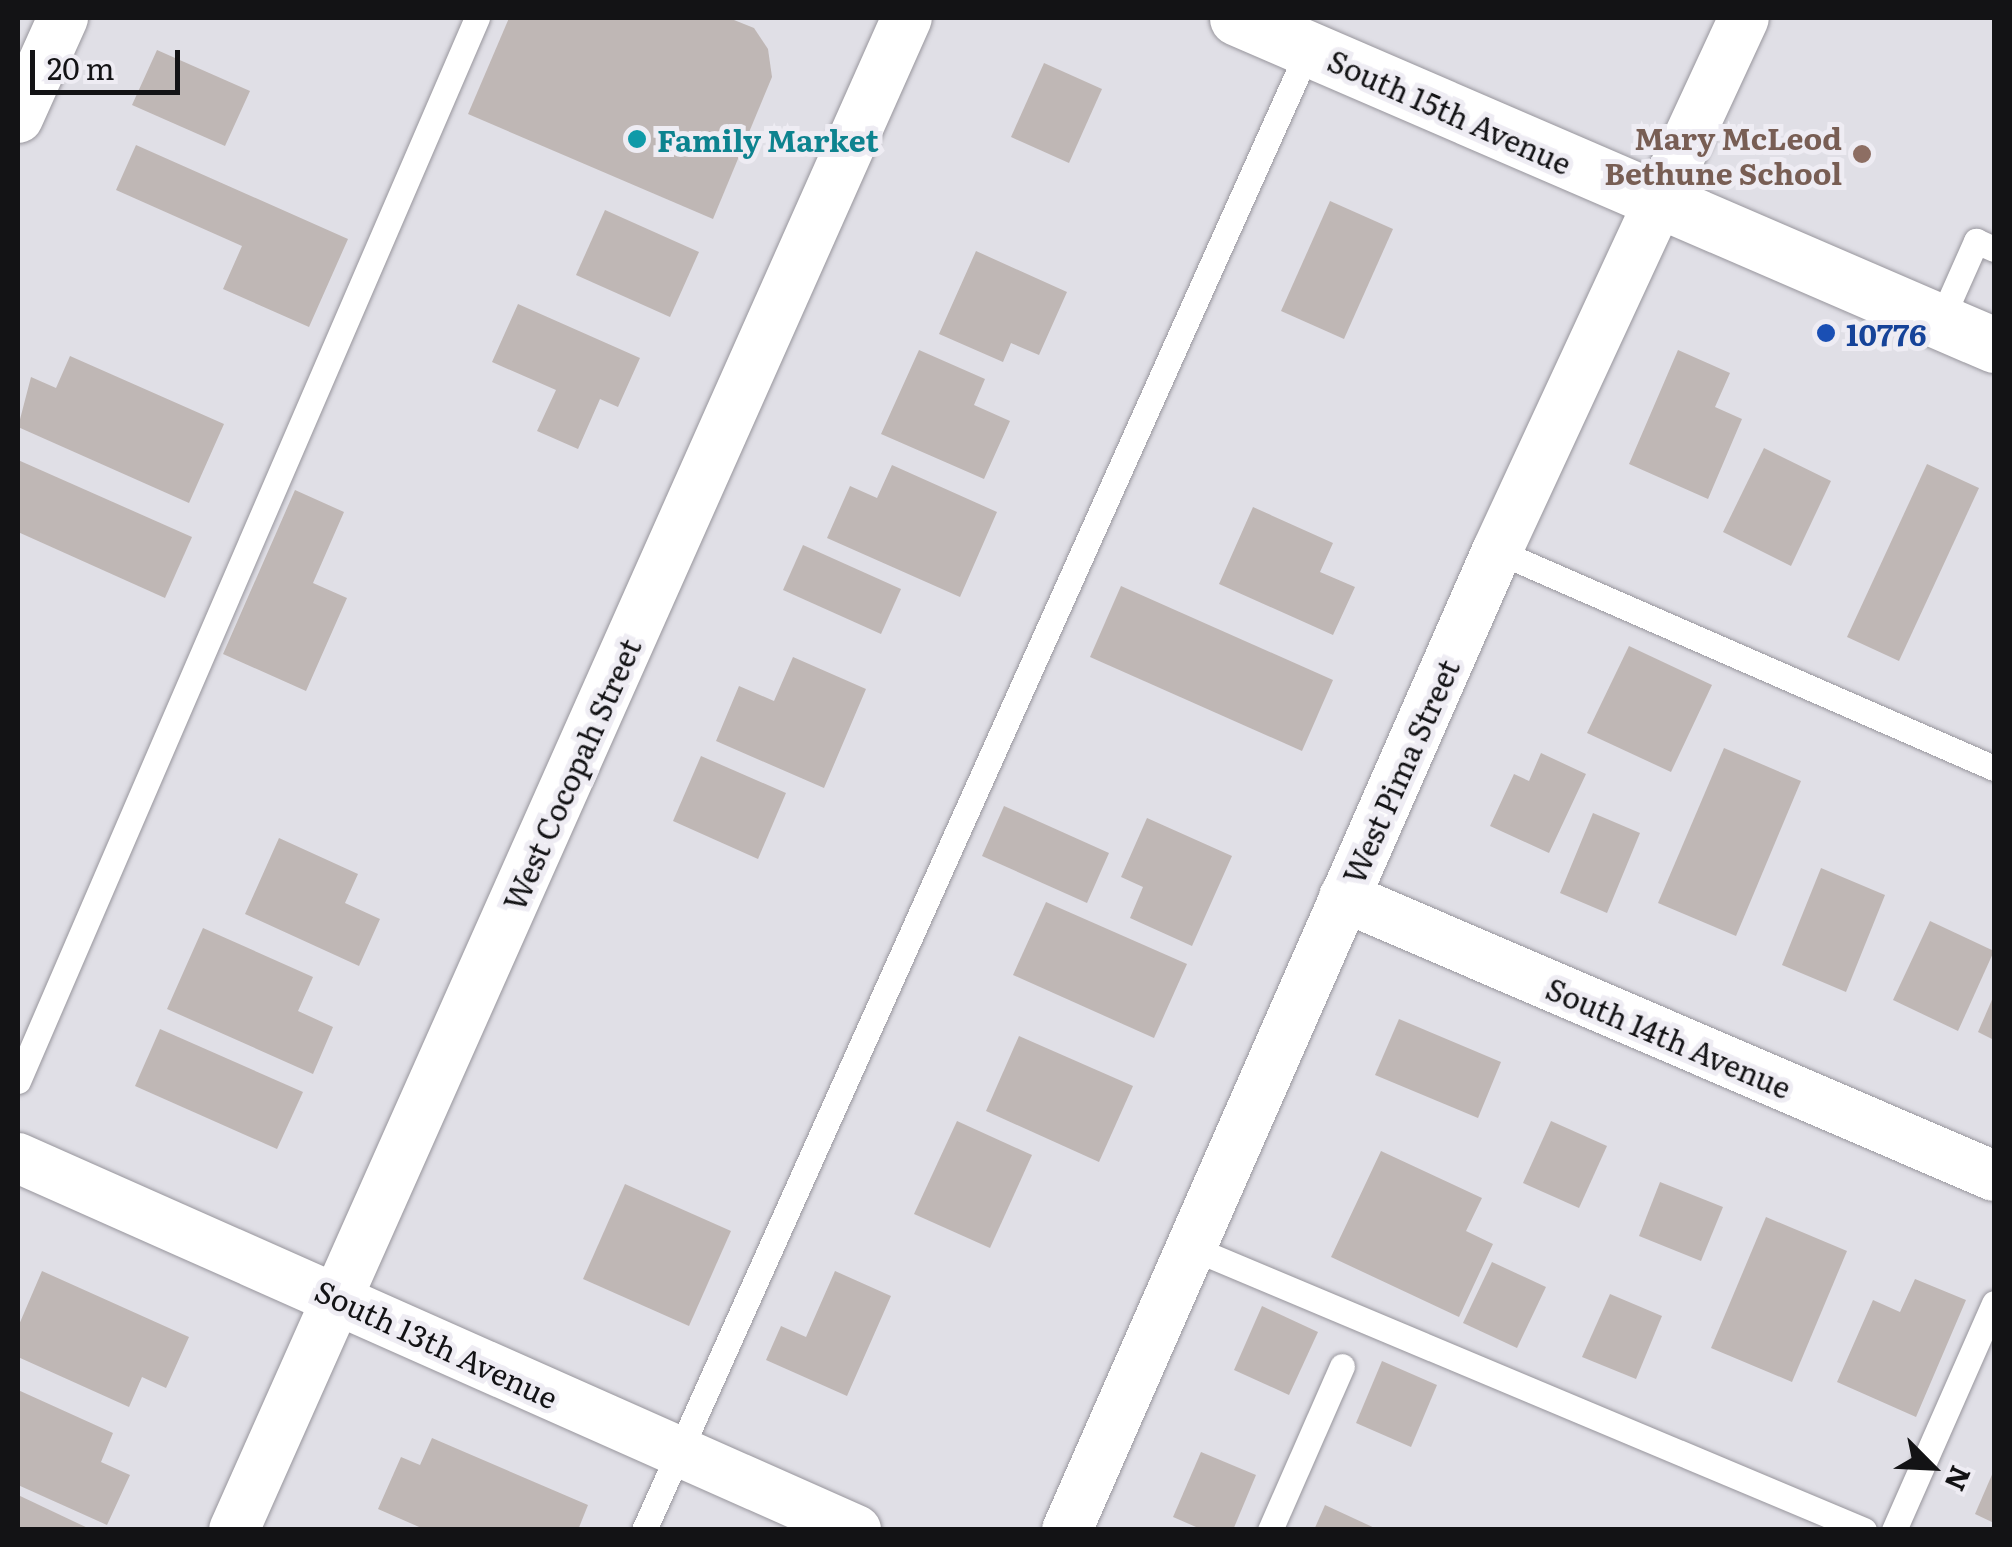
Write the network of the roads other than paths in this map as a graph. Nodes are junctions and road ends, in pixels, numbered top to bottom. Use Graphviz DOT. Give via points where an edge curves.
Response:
graph roads {
  1 [pos="63,18"];
  2 [pos="477,18"];
  3 [pos="907,18"];
  4 [pos="1237,18"];
  5 [pos="1744,18"];
  6 [pos="1310,48"];
  7 [pos="18,118"];
  8 [pos="1658,202"];
  9 [pos="1994,249"];
  10 [pos="1940,322"];
  11 [pos="1994,346"];
  12 [pos="1496,551"];
  13 [pos="1994,768"];
  14 [pos="1344,898"];
  15 [pos="18,1082"];
  16 [pos="18,1158"];
  17 [pos="1994,1176"];
  18 [pos="1190,1246"];
  19 [pos="338,1297"];
  20 [pos="1994,1303"];
  21 [pos="1342,1366"];
  22 [pos="678,1454"];
  23 [pos="234,1530"];
  24 [pos="644,1530"];
  25 [pos="856,1530"];
  26 [pos="1067,1530"];
  27 [pos="1270,1530"];
  28 [pos="1864,1530"];
  29 [pos="1894,1530"];
  1 -- 7 [label="street"];
  2 -- 15 [label="lane"];
  3 -- 19 [label="street, West Cocopah Street"];
  4 -- 6 [label="main road, South 15th Avenue"];
  5 -- 8 [label="street, West Pima Street"];
  6 -- 8 [label="main road, South 15th Avenue"];
  6 -- 22 [label="lane"];
  8 -- 10 [label="main road, South 15th Avenue"];
  8 -- 12 [label="street, West Pima Street"];
  9 -- 10 [label="lane" via="1976,241"];
  10 -- 11 [label="main road, South 15th Avenue"];
  12 -- 13 [label="lane"];
  12 -- 14 [label="street, West Pima Street"];
  14 -- 17 [label="street, South 14th Avenue"];
  14 -- 18 [label="street, West Pima Street"];
  16 -- 19 [label="street, South 13th Avenue"];
  18 -- 26 [label="street, West Pima Street"];
  18 -- 28 [label="lane"];
  19 -- 22 [label="street, South 13th Avenue"];
  19 -- 23 [label="street, West Cocopah Street"];
  20 -- 29 [label="lane"];
  21 -- 27 [label="lane"];
  22 -- 24 [label="lane"];
  22 -- 25 [label="street, South 13th Avenue"];
}
